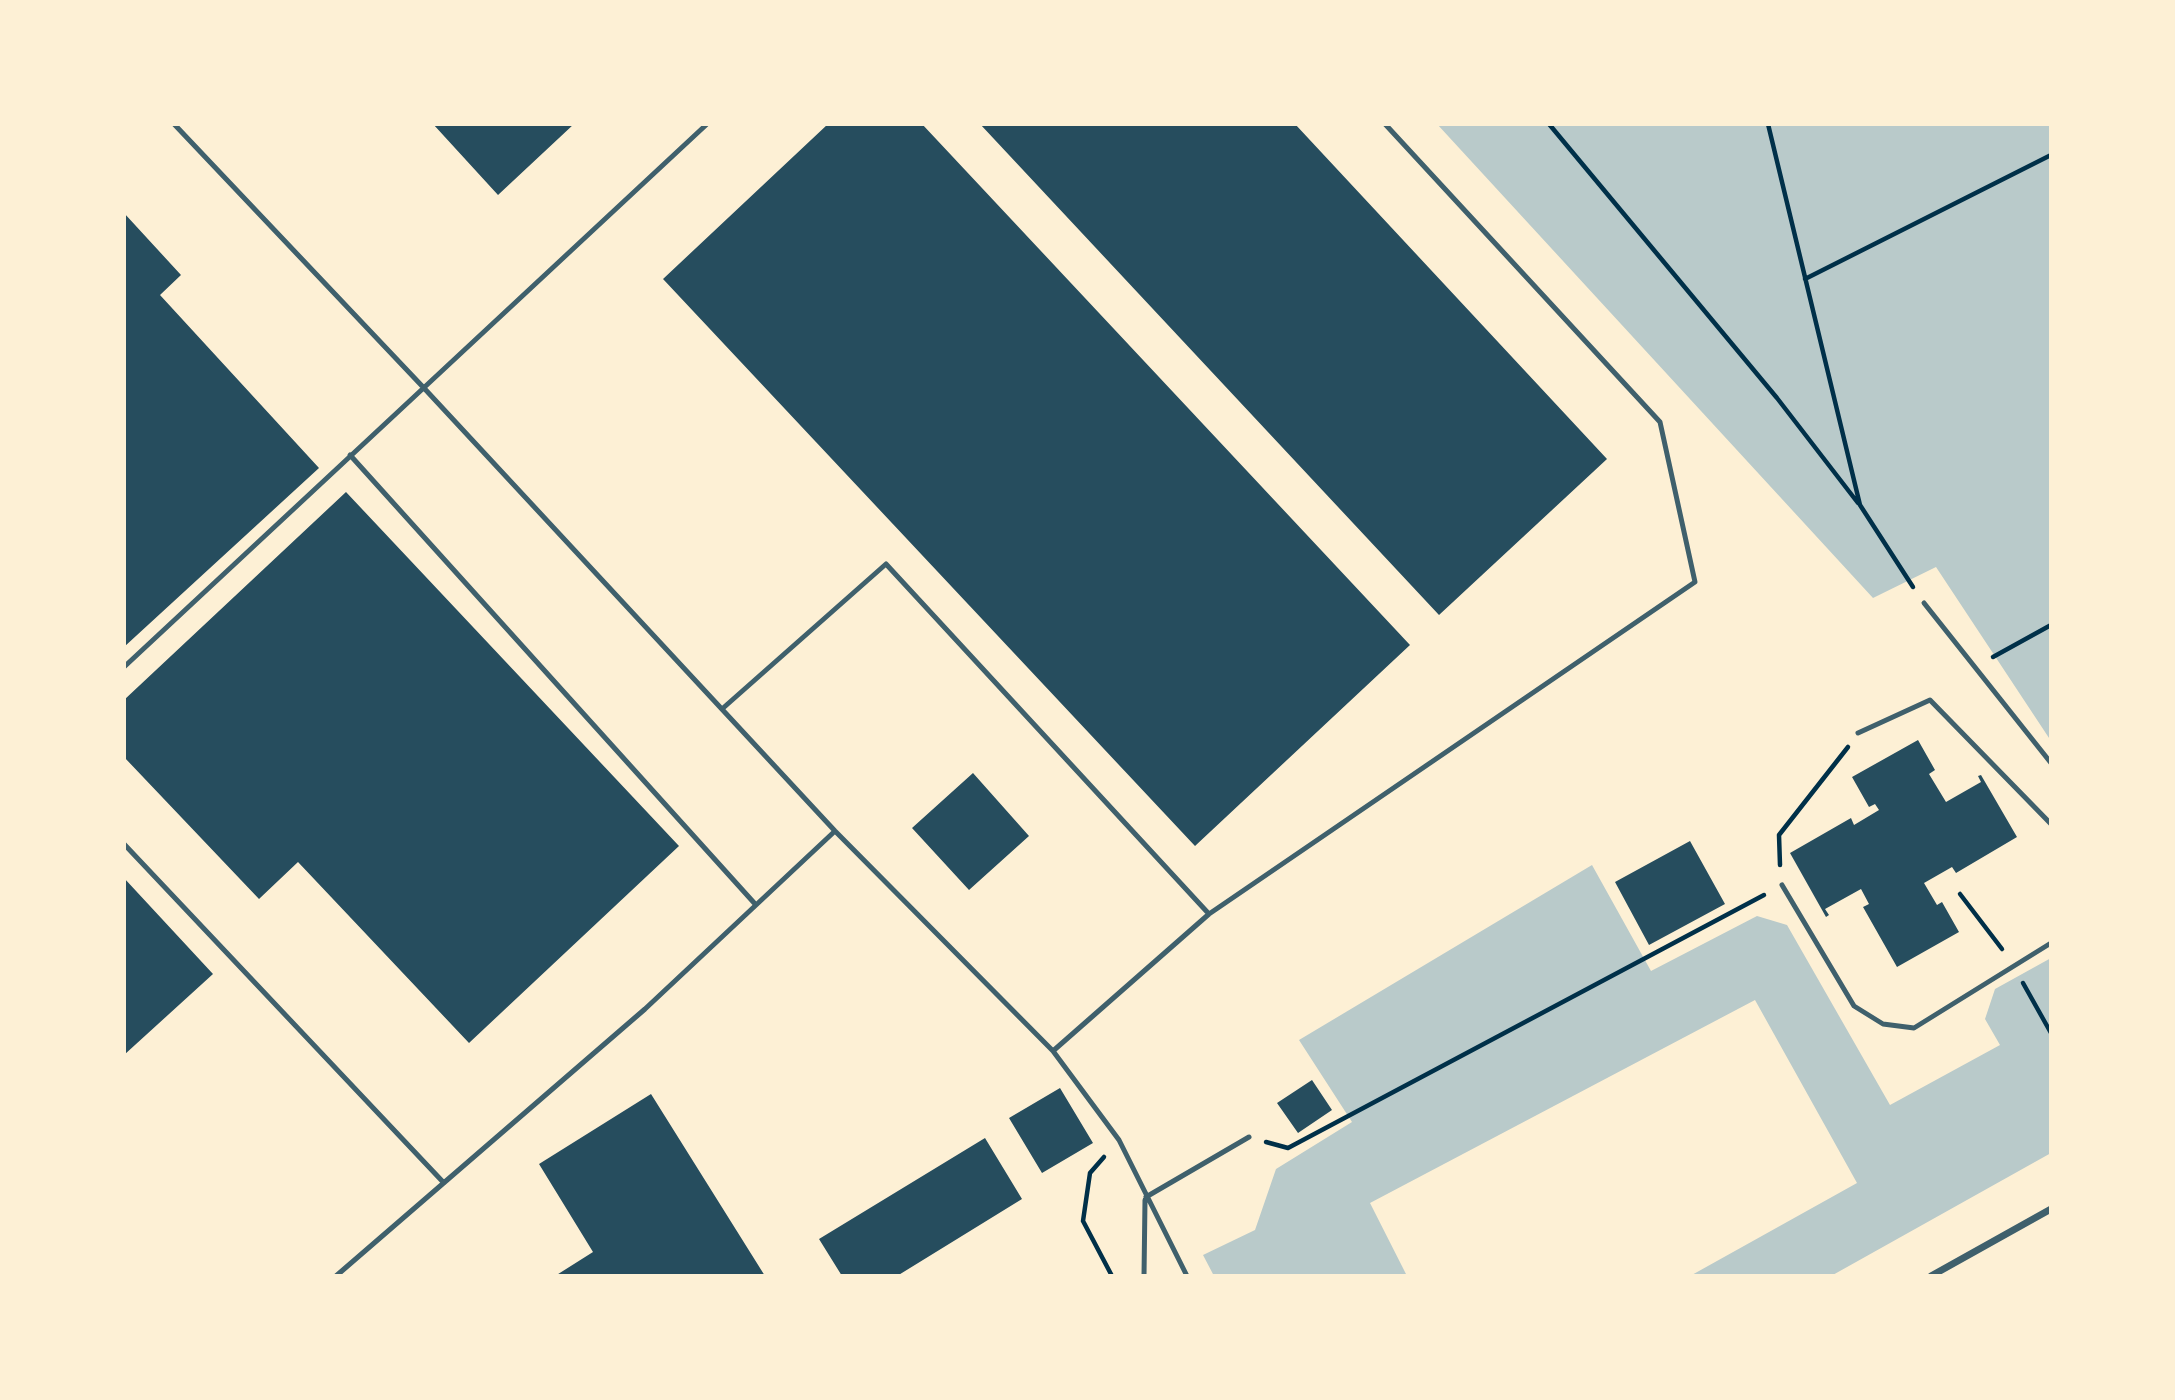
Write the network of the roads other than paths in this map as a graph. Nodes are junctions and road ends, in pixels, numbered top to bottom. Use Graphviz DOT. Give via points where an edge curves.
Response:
graph roads {
  1 [pos="174,124"];
  2 [pos="707,124"];
  3 [pos="1385,124"];
  4 [pos="423,387"];
  5 [pos="350,455"];
  6 [pos="1924,603"];
  7 [pos="124,667"];
  8 [pos="722,709"];
  9 [pos="1858,733"];
  10 [pos="2051,764"];
  11 [pos="2051,824"];
  12 [pos="835,831"];
  13 [pos="124,844"];
  14 [pos="1782,885"];
  15 [pos="756,905"];
  16 [pos="1209,914"];
  17 [pos="2051,943"];
  18 [pos="1053,1051"];
  19 [pos="1249,1137"];
  20 [pos="444,1183"];
  21 [pos="1146,1197"];
  22 [pos="2051,1209"];
  23 [pos="336,1276"];
  24 [pos="1144,1276"];
  25 [pos="1187,1276"];
  26 [pos="1931,1276"];
  1 -- 4 [label="lane"];
  2 -- 4 [label="lane"];
  3 -- 16 [label="lane" via="1660,422 1695,582"];
  4 -- 5 [label="lane"];
  4 -- 8 [label="lane"];
  5 -- 7 [label="lane"];
  5 -- 15 [label="lane"];
  6 -- 10 [label="lane"];
  8 -- 12 [label="lane"];
  8 -- 16 [label="lane" via="886,564"];
  9 -- 11 [label="lane" via="1930,700"];
  12 -- 15 [label="lane"];
  12 -- 18 [label="lane"];
  13 -- 20 [label="lane"];
  14 -- 17 [label="lane" via="1854,1006 1883,1024 1914,1028"];
  15 -- 20 [label="lane" via="645,1009"];
  16 -- 18 [label="lane"];
  18 -- 21 [label="lane" via="1119,1140"];
  19 -- 21 [label="lane"];
  20 -- 23 [label="lane"];
  21 -- 24 [label="lane"];
  21 -- 25 [label="lane"];
  22 -- 26 [label="street"];
}
